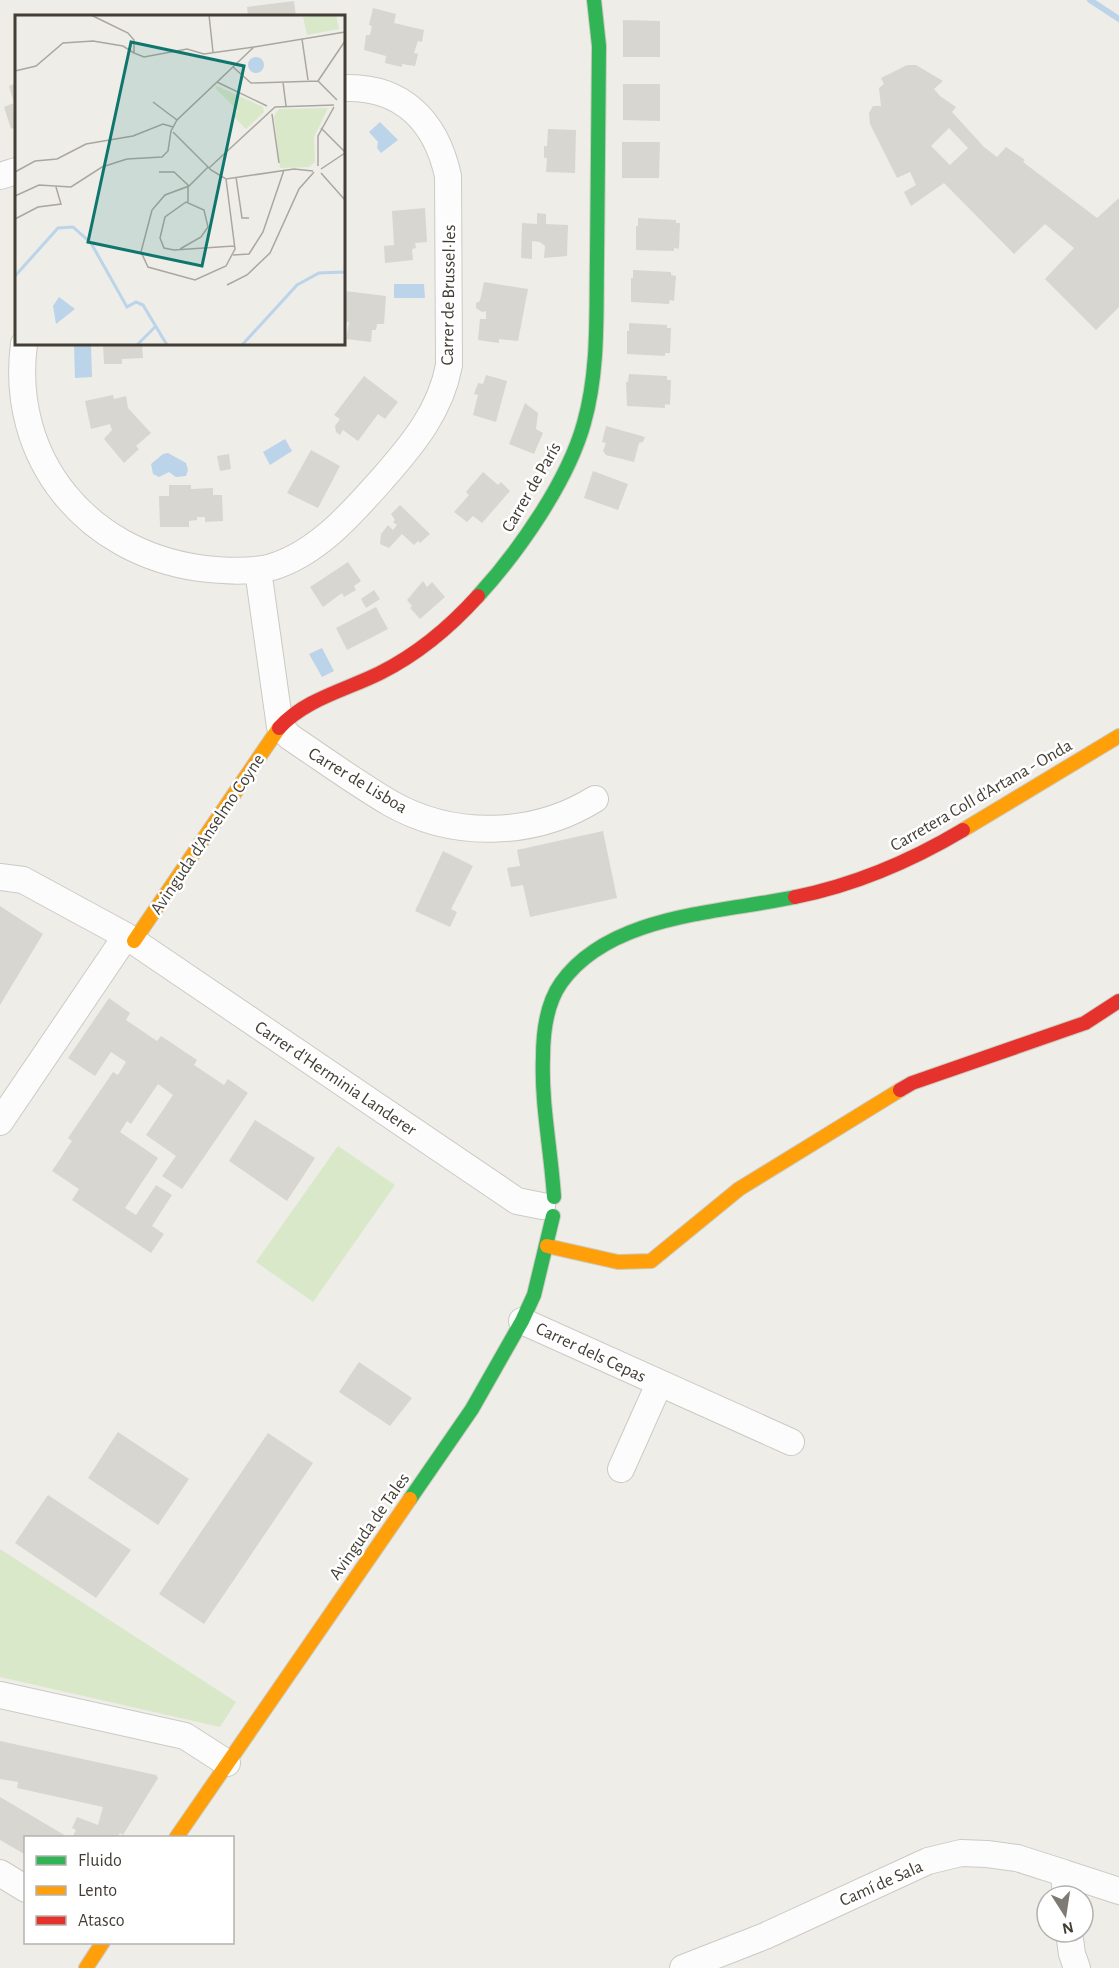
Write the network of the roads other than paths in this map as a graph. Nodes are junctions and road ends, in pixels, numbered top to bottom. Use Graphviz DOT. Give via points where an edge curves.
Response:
graph roads {
  1 [pos="594,0"];
  2 [pos="345,88"];
  3 [pos="15,171"];
  4 [pos="0,176"];
  5 [pos="24,345"];
  6 [pos="258,570"];
  7 [pos="280,727"];
  8 [pos="1119,736"];
  9 [pos="595,799"];
  10 [pos="0,876"];
  11 [pos="130,938"];
  12 [pos="1119,1001"];
  13 [pos="0,1122"];
  14 [pos="549,1206"];
  15 [pos="547,1246"];
  16 [pos="522,1320"];
  17 [pos="659,1384"];
  18 [pos="791,1442"];
  19 [pos="621,1469"];
  20 [pos="0,1695"];
  21 [pos="227,1763"];
  22 [pos="177,1836"];
  23 [pos="0,1873"];
  24 [pos="1065,1884"];
  25 [pos="24,1888"];
  26 [pos="1095,1888"];
  27 [pos="1119,1891"];
  28 [pos="102,1944"];
  29 [pos="1071,1944"];
  30 [pos="86,1968"];
  31 [pos="683,1968"];
  32 [pos="1077,1968"];
  1 -- 7 [label="street, Carrer de París" via="599,46 596,347 592,389 576,447 514,554 459,616 414,654 302,708"];
  2 -- 6 [label="street, Carrer de Brussel·les" via="373,90 408,106 429,128 444,156 448,176 446,383 427,423 394,466 338,526 302,553"];
  3 -- 4 [label="street"];
  5 -- 6 [label="street, Carrer de Brussel·les" via="22,380 29,423 46,468 83,515 120,542 159,558 206,568"];
  6 -- 7 [label="street"];
  7 -- 9 [label="street, Carrer de Lisboa" via="391,803 450,825 485,829 524,826 579,810"];
  7 -- 11 [label="street, Avinguda d'Anselmo Coyne"];
  8 -- 14 [label="street, Carretera Coll d’Artana - Onda" via="917,856 861,879 805,895 677,917 628,933 589,953 559,985 548,1013 543,1092 553,1175"];
  10 -- 11 [label="street, Carrer d'Herminia Landerer" via="23,880"];
  11 -- 13 [label="street, Avinguda d'Anselmo Coyne"];
  11 -- 14 [label="street, Carrer d'Herminia Landerer" via="517,1201"];
  12 -- 15 [label="street" via="1085,1023 912,1083 739,1188 651,1261 618,1262"];
  14 -- 15 [label="street, Avinguda de Tales"];
  15 -- 16 [label="street, Avinguda de Tales" via="534,1295"];
  16 -- 17 [label="street, Carrer dels Cepas"];
  16 -- 21 [label="street, Avinguda de Tales" via="472,1409"];
  17 -- 18 [label="street, Carrer dels Cepas"];
  17 -- 19 [label="street, Carrer dels Cepas"];
  20 -- 21 [label="street" via="185,1736"];
  21 -- 22 [label="street, Avinguda de Tales"];
  23 -- 25 [label="street"];
  24 -- 31 [label="street, Camí de Sala" via="1017,1858 962,1853 928,1861 765,1936"];
  26 -- 27 [label="street, Camí de Sala"];
  28 -- 30 [label="street"];
  29 -- 32 [label="street"];
}
